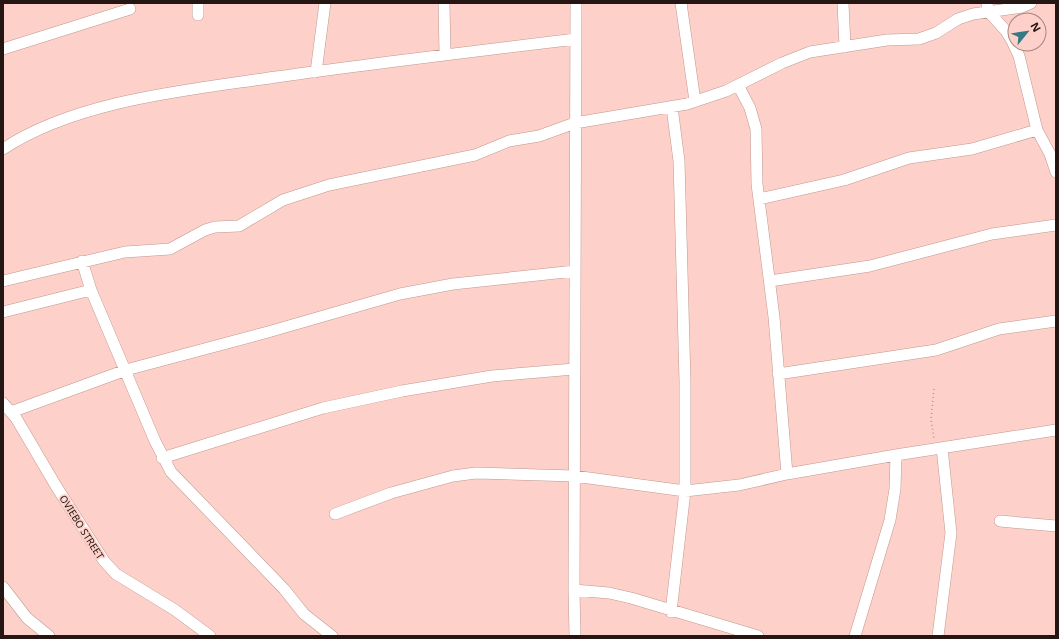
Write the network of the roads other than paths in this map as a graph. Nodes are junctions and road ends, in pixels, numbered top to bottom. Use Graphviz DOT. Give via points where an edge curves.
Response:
graph roads {
  1 [pos="198,3"];
  2 [pos="325,3"];
  3 [pos="444,3"];
  4 [pos="576,3"];
  5 [pos="681,3"];
  6 [pos="843,3"];
  7 [pos="1031,3"];
  8 [pos="988,7"];
  9 [pos="130,9"];
  10 [pos="198,15"];
  11 [pos="576,39"];
  12 [pos="845,47"];
  13 [pos="3,49"];
  14 [pos="445,55"];
  15 [pos="316,72"];
  16 [pos="738,85"];
  17 [pos="695,101"];
  18 [pos="672,107"];
  19 [pos="574,123"];
  20 [pos="1037,130"];
  21 [pos="3,149"];
  22 [pos="1056,172"];
  23 [pos="759,199"];
  24 [pos="1056,225"];
  25 [pos="82,261"];
  26 [pos="575,271"];
  27 [pos="3,281"];
  28 [pos="770,281"];
  29 [pos="91,290"];
  30 [pos="3,312"];
  31 [pos="1056,321"];
  32 [pos="574,369"];
  33 [pos="126,370"];
  34 [pos="778,374"];
  35 [pos="3,404"];
  36 [pos="11,412"];
  37 [pos="1056,430"];
  38 [pos="939,448"];
  39 [pos="896,455"];
  40 [pos="162,458"];
  41 [pos="787,474"];
  42 [pos="574,476"];
  43 [pos="685,491"];
  44 [pos="335,514"];
  45 [pos="1000,521"];
  46 [pos="1056,526"];
  47 [pos="3,587"];
  48 [pos="574,590"];
  49 [pos="671,612"];
  50 [pos="49,636"];
  51 [pos="210,636"];
  52 [pos="332,636"];
  53 [pos="575,636"];
  54 [pos="758,636"];
  55 [pos="855,636"];
  56 [pos="938,636"];
  1 -- 10 [label="street"];
  2 -- 15 [label="street"];
  3 -- 14 [label="street"];
  4 -- 11 [label="street"];
  5 -- 17 [label="street"];
  6 -- 12 [label="street"];
  7 -- 8 [label="street" via="1022,6"];
  8 -- 12 [label="street" via="958,19 927,37"];
  8 -- 20 [label="street" via="1014,46"];
  9 -- 13 [label="street"];
  11 -- 14 [label="street"];
  11 -- 19 [label="street"];
  12 -- 16 [label="street" via="810,52"];
  14 -- 15 [label="street"];
  15 -- 21 [label="street" via="159,96 73,116 44,126"];
  16 -- 17 [label="street"];
  16 -- 23 [label="street" via="754,118"];
  17 -- 18 [label="street"];
  18 -- 19 [label="street"];
  18 -- 43 [label="street" via="679,162 685,381"];
  19 -- 25 [label="street" via="539,136 509,141 474,155 329,185 283,200 239,226 205,230 170,249 125,252"];
  19 -- 26 [label="street"];
  20 -- 22 [label="street"];
  20 -- 23 [label="street" via="972,149 910,158 844,180"];
  23 -- 28 [label="street"];
  24 -- 28 [label="street" via="992,234 870,266"];
  25 -- 27 [label="street"];
  25 -- 29 [label="street"];
  26 -- 32 [label="street"];
  26 -- 33 [label="street" via="453,284 400,294"];
  28 -- 34 [label="street"];
  29 -- 30 [label="street"];
  29 -- 33 [label="street"];
  31 -- 34 [label="street" via="999,329 936,350"];
  32 -- 40 [label="street" via="492,376 395,392 323,408"];
  32 -- 42 [label="street"];
  33 -- 36 [label="street"];
  33 -- 40 [label="street"];
  34 -- 41 [label="street"];
  35 -- 36 [label="street, OVIEBO STREET"];
  36 -- 51 [label="street, OVIEBO STREET" via="27,434 104,562 116,574"];
  37 -- 38 [label="street"];
  38 -- 39 [label="street"];
  38 -- 56 [label="street" via="951,533"];
  39 -- 41 [label="street"];
  39 -- 55 [label="street" via="895,489 890,520"];
  40 -- 52 [label="street" via="170,472 284,589 304,614"];
  41 -- 43 [label="street" via="740,485"];
  42 -- 43 [label="street"];
  42 -- 44 [label="street" via="476,473 453,476 391,493"];
  42 -- 48 [label="street"];
  43 -- 49 [label="street"];
  45 -- 46 [label="street"];
  47 -- 50 [label="street" via="27,618"];
  48 -- 49 [label="street" via="631,598"];
  48 -- 53 [label="street"];
  49 -- 54 [label="street"];
}
